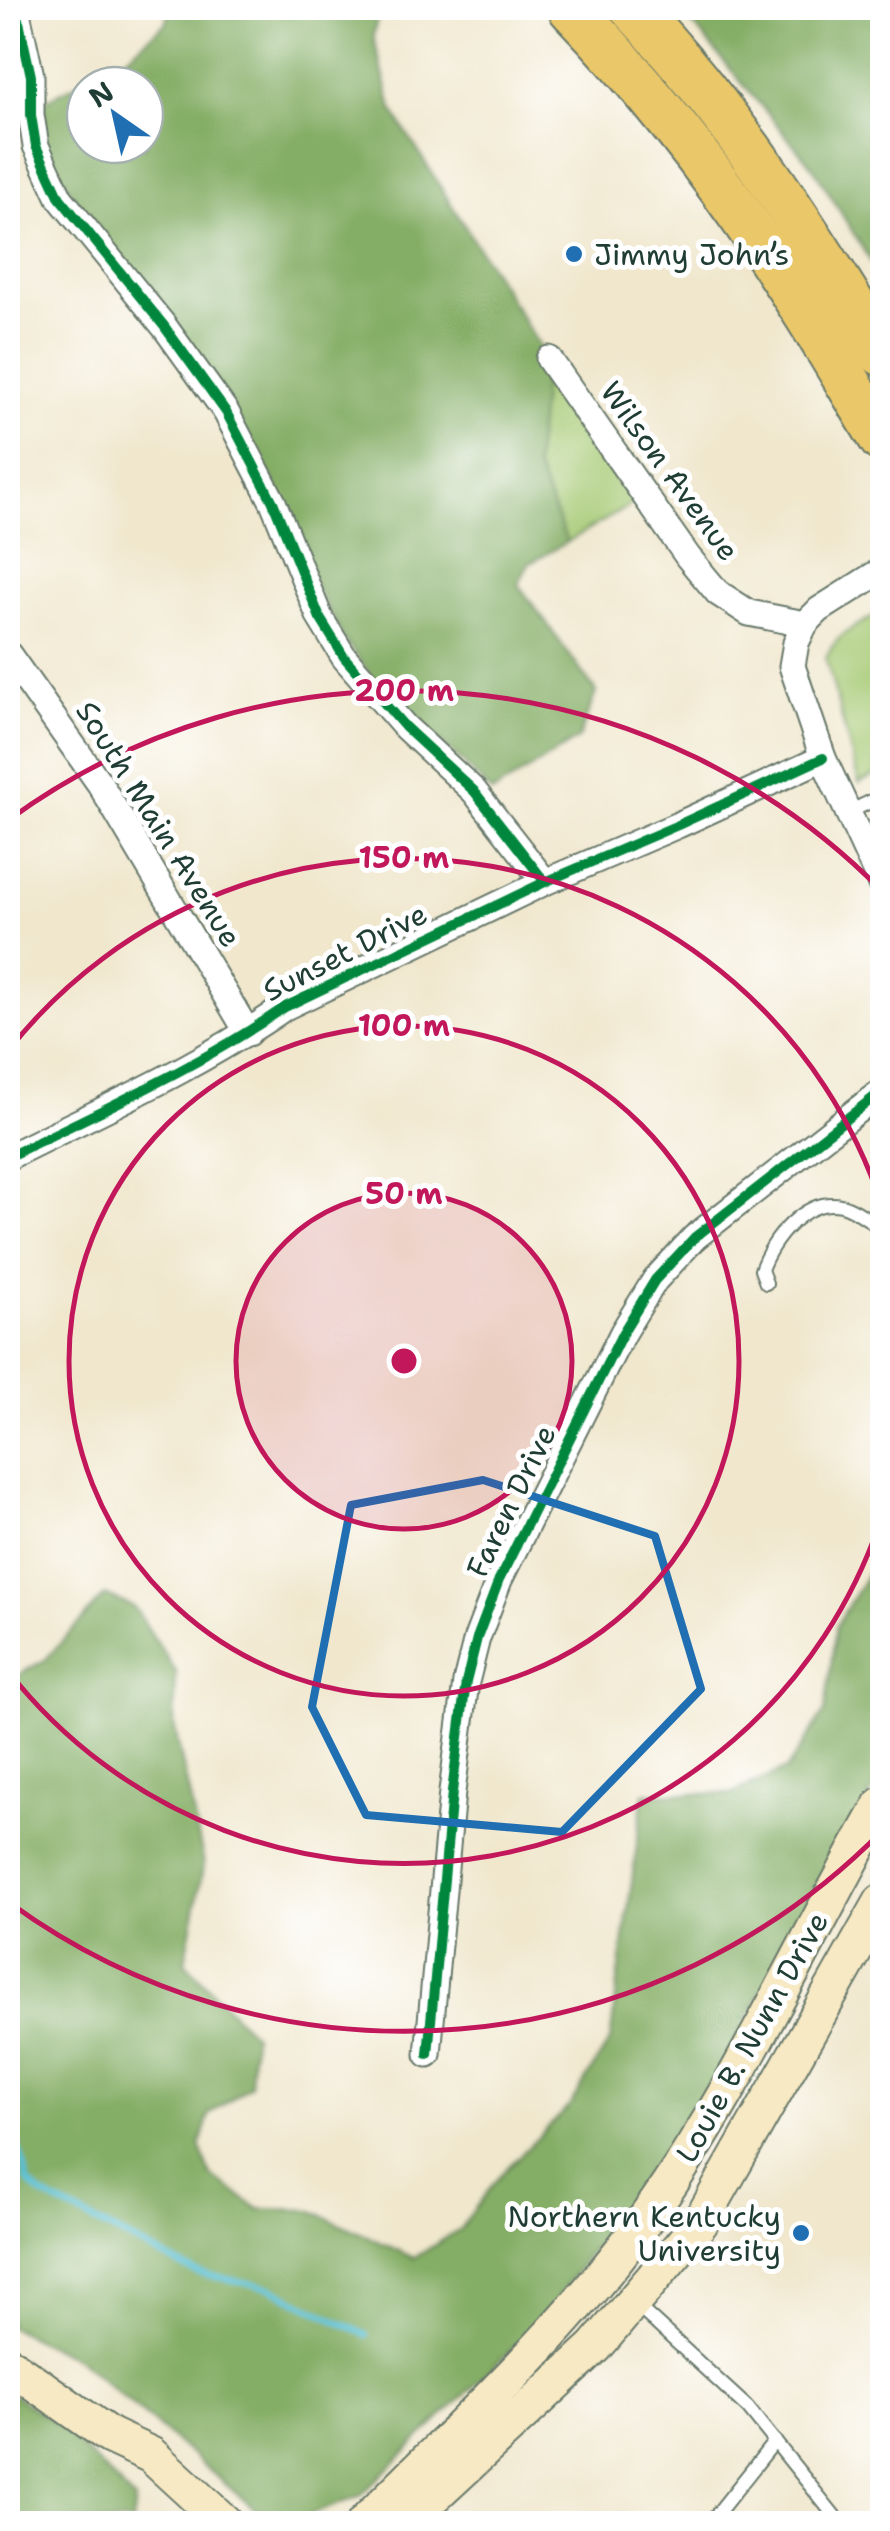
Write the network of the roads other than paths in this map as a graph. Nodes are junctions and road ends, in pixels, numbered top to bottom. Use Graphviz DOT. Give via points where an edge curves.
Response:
graph roads {
  1 [pos="16,8"];
  2 [pos="571,8"];
  3 [pos="633,8"];
  4 [pos="882,353"];
  5 [pos="549,359"];
  6 [pos="882,439"];
  7 [pos="882,570"];
  8 [pos="805,624"];
  9 [pos="8,654"];
  10 [pos="822,758"];
  11 [pos="882,796"];
  12 [pos="847,813"];
  13 [pos="544,882"];
  14 [pos="882,886"];
  15 [pos="248,1033"];
  16 [pos="882,1091"];
  17 [pos="8,1157"];
  18 [pos="882,1229"];
  19 [pos="766,1283"];
  20 [pos="882,1805"];
  21 [pos="882,1902"];
  22 [pos="428,2054"];
  23 [pos="634,2302"];
  24 [pos="8,2364"];
  25 [pos="775,2442"];
  26 [pos="210,2519"];
  27 [pos="382,2519"];
  28 [pos="256,2524"];
  29 [pos="332,2524"];
  30 [pos="709,2524"];
  31 [pos="841,2524"];
  1 -- 13 [label="street" via="31,76 36,146 60,198 226,412 344,657 474,791"];
  2 -- 6 [label="highway" via="715,180"];
  3 -- 4 [label="highway" via="758,159"];
  5 -- 8 [label="street, Wilson Avenue" via="718,593 749,614"];
  7 -- 8 [label="street"];
  8 -- 10 [label="street" via="792,666"];
  9 -- 15 [label="street, South Main Avenue" via="100,784"];
  10 -- 12 [label="street"];
  10 -- 13 [label="street, Sunset Drive"];
  11 -- 12 [label="lane"];
  12 -- 14 [label="street"];
  13 -- 15 [label="street, Sunset Drive" via="285,1006"];
  15 -- 17 [label="street, Sunset Drive"];
  16 -- 22 [label="street, Faren Drive" via="695,1237 655,1280 622,1332 499,1580 466,1682"];
  18 -- 19 [label="lane" via="842,1205 816,1206 766,1256 760,1270"];
  20 -- 27 [label="main road, Louie B. Nunn Drive" via="716,2109 641,2226"];
  21 -- 23 [label="main road, Louie B. Nunn Drive" via="700,2223"];
  23 -- 25 [label="lane" via="748,2408"];
  23 -- 27 [label="main road, Louie B. Nunn Drive" via="595,2347"];
  24 -- 26 [label="main road" via="110,2436 150,2455"];
  25 -- 30 [label="lane"];
  25 -- 31 [label="lane"];
  26 -- 28 [label="main road"];
  27 -- 29 [label="main road"];
}
